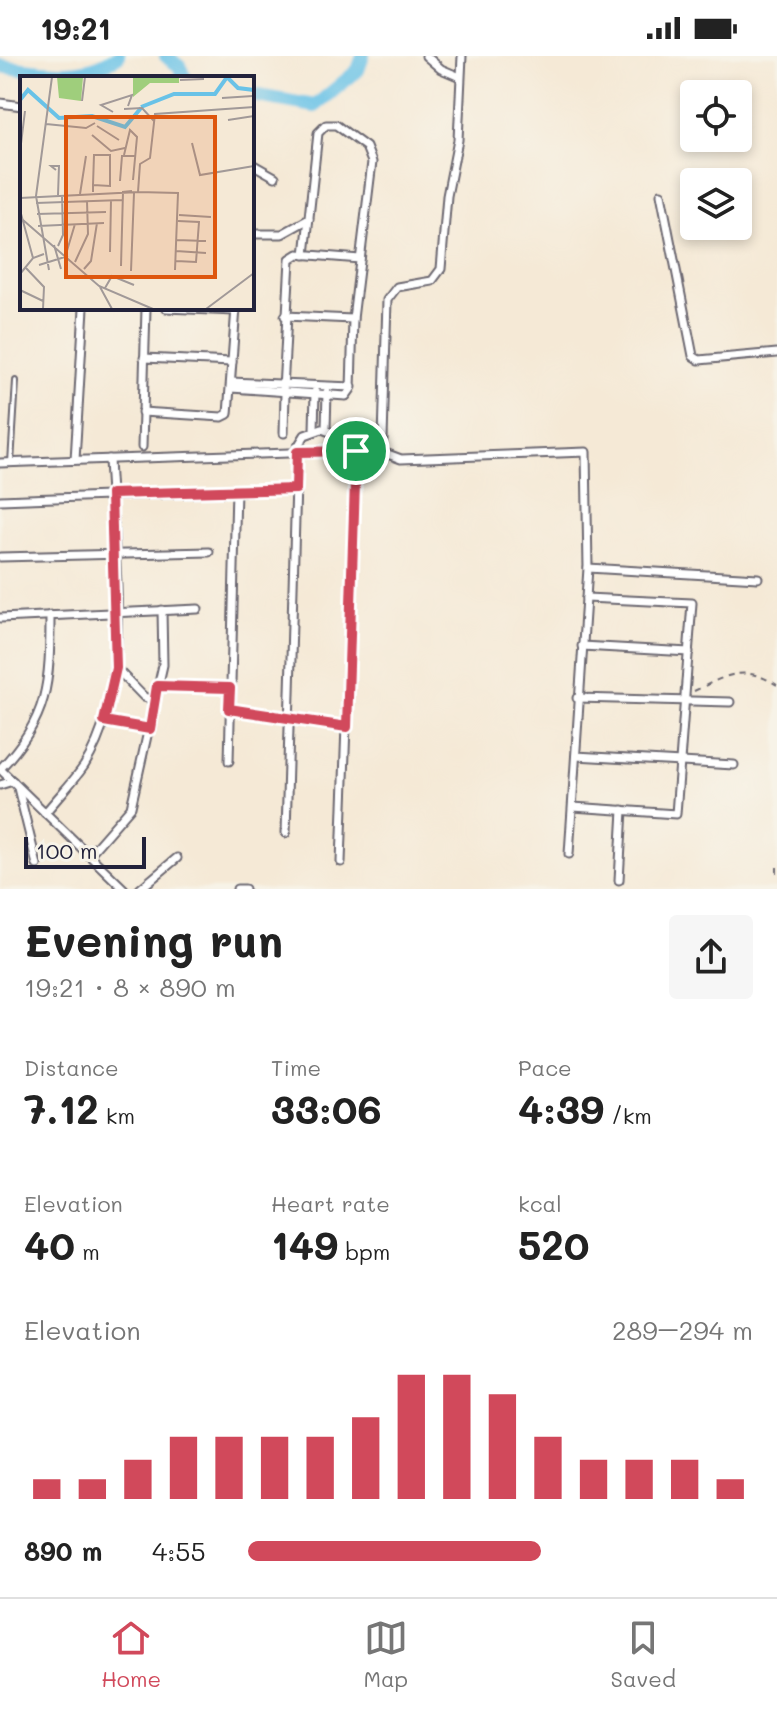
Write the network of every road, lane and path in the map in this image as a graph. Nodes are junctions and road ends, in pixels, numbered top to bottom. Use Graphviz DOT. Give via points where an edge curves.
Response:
graph roads {
  1 [pos="426,56"];
  2 [pos="462,56"];
  3 [pos="460,77"];
  4 [pos="0,103"];
  5 [pos="20,106"];
  6 [pos="254,165"];
  7 [pos="275,177"];
  8 [pos="661,194"];
  9 [pos="309,219"];
  10 [pos="254,234"];
  11 [pos="305,255"];
  12 [pos="360,259"];
  13 [pos="84,310"];
  14 [pos="146,310"];
  15 [pos="236,310"];
  16 [pos="285,316"];
  17 [pos="353,319"];
  18 [pos="777,353"];
  19 [pos="144,358"];
  20 [pos="232,362"];
  21 [pos="16,381"];
  22 [pos="231,385"];
  23 [pos="284,390"];
  24 [pos="314,390"];
  25 [pos="327,391"];
  26 [pos="142,412"];
  27 [pos="326,429"];
  28 [pos="314,430"];
  29 [pos="284,433"];
  30 [pos="142,447"];
  31 [pos="377,450"];
  32 [pos="346,451"];
  33 [pos="356,451"];
  34 [pos="297,452"];
  35 [pos="109,459"];
  36 [pos="75,460"];
  37 [pos="0,463"];
  38 [pos="11,463"];
  39 [pos="296,489"];
  40 [pos="236,490"];
  41 [pos="111,494"];
  42 [pos="0,500"];
  43 [pos="209,552"];
  44 [pos="113,555"];
  45 [pos="0,557"];
  46 [pos="588,568"];
  47 [pos="758,578"];
  48 [pos="586,598"];
  49 [pos="198,609"];
  50 [pos="162,610"];
  51 [pos="116,611"];
  52 [pos="50,615"];
  53 [pos="0,618"];
  54 [pos="582,646"];
  55 [pos="689,652"];
  56 [pos="116,668"];
  57 [pos="777,685"];
  58 [pos="157,686"];
  59 [pos="230,688"];
  60 [pos="686,689"];
  61 [pos="577,698"];
  62 [pos="153,700"];
  63 [pos="685,700"];
  64 [pos="730,702"];
  65 [pos="229,709"];
  66 [pos="287,720"];
  67 [pos="104,721"];
  68 [pos="347,727"];
  69 [pos="150,729"];
  70 [pos="576,756"];
  71 [pos="229,761"];
  72 [pos="680,761"];
  73 [pos="734,765"];
  74 [pos="0,769"];
  75 [pos="15,784"];
  76 [pos="0,785"];
  77 [pos="573,807"];
  78 [pos="623,810"];
  79 [pos="45,813"];
  80 [pos="286,833"];
  81 [pos="569,854"];
  82 [pos="89,855"];
  83 [pos="177,858"];
  84 [pos="341,862"];
  85 [pos="37,865"];
  86 [pos="777,867"];
  87 [pos="777,875"];
  88 [pos="619,880"];
  89 [pos="124,889"];
  90 [pos="140,889"];
  91 [pos="237,889"];
  92 [pos="245,889"];
  1 -- 3 [label="street"];
  2 -- 3 [label="street"];
  3 -- 31 [label="street" via="458,140 440,273 429,282 397,287 387,300 383,439"];
  4 -- 5 [label="street"];
  6 -- 7 [label="street"];
  8 -- 18 [label="street" via="693,356 699,360"];
  9 -- 10 [label="street" via="282,234"];
  9 -- 11 [label="street"];
  9 -- 12 [label="street" via="318,133 326,125 336,125 366,147 371,159"];
  11 -- 12 [label="street"];
  11 -- 16 [label="street" via="294,255 289,262"];
  12 -- 17 [label="street"];
  13 -- 36 [label="street"];
  14 -- 19 [label="street"];
  15 -- 20 [label="street"];
  16 -- 17 [label="street"];
  16 -- 23 [label="street"];
  17 -- 25 [label="street" via="352,387 346,396"];
  19 -- 20 [label="street"];
  19 -- 26 [label="street"];
  20 -- 22 [label="street"];
  21 -- 38 [label="lane"];
  22 -- 23 [label="street"];
  22 -- 26 [label="street" via="228,414 222,417"];
  23 -- 24 [label="street"];
  23 -- 29 [label="street"];
  24 -- 25 [label="street"];
  24 -- 28 [label="street"];
  25 -- 27 [label="street"];
  26 -- 30 [label="street"];
  27 -- 28 [label="street"];
  27 -- 32 [label="street" via="338,435"];
  28 -- 34 [label="street"];
  31 -- 33 [label="street"];
  31 -- 46 [label="street" via="401,459 583,450"];
  32 -- 33 [label="street"];
  32 -- 34 [label="street"];
  33 -- 68 [label="street"];
  34 -- 35 [label="street"];
  34 -- 39 [label="street"];
  35 -- 36 [label="street"];
  35 -- 41 [label="street"];
  36 -- 38 [label="street"];
  37 -- 38 [label="street"];
  39 -- 40 [label="street"];
  39 -- 66 [label="street"];
  40 -- 41 [label="street"];
  40 -- 59 [label="street"];
  41 -- 42 [label="street"];
  41 -- 44 [label="street"];
  43 -- 44 [label="street"];
  44 -- 45 [label="street"];
  44 -- 51 [label="street"];
  46 -- 47 [label="street"];
  46 -- 48 [label="street"];
  48 -- 54 [label="street"];
  48 -- 55 [label="street" via="692,603"];
  49 -- 50 [label="street"];
  50 -- 51 [label="street"];
  50 -- 58 [label="street" via="163,665"];
  51 -- 52 [label="street"];
  51 -- 56 [label="street"];
  52 -- 53 [label="street"];
  52 -- 74 [label="street" via="50,665 34,730"];
  54 -- 55 [label="street"];
  54 -- 61 [label="street"];
  55 -- 60 [label="street"];
  56 -- 62 [label="street"];
  56 -- 67 [label="street"];
  57 -- 60 [label="path" via="756,672 720,677 695,691"];
  58 -- 59 [label="street"];
  58 -- 62 [label="street"];
  59 -- 65 [label="street"];
  60 -- 63 [label="street"];
  61 -- 63 [label="street"];
  61 -- 70 [label="street"];
  62 -- 69 [label="street"];
  63 -- 64 [label="street"];
  63 -- 72 [label="street"];
  65 -- 66 [label="street"];
  65 -- 71 [label="street"];
  66 -- 68 [label="street"];
  66 -- 80 [label="street"];
  67 -- 69 [label="street"];
  67 -- 79 [label="street" via="84,765"];
  68 -- 84 [label="street"];
  69 -- 82 [label="street" via="131,807"];
  70 -- 72 [label="street"];
  70 -- 77 [label="street"];
  72 -- 73 [label="street"];
  72 -- 78 [label="street" via="676,814"];
  74 -- 75 [label="street"];
  75 -- 76 [label="street"];
  75 -- 79 [label="street"];
  75 -- 85 [label="street"];
  77 -- 78 [label="street"];
  77 -- 81 [label="street"];
  78 -- 88 [label="street"];
  79 -- 82 [label="street"];
  82 -- 89 [label="street"];
  83 -- 90 [label="street"];
  86 -- 87 [label="path"];
  91 -- 92 [label="street"];
}
